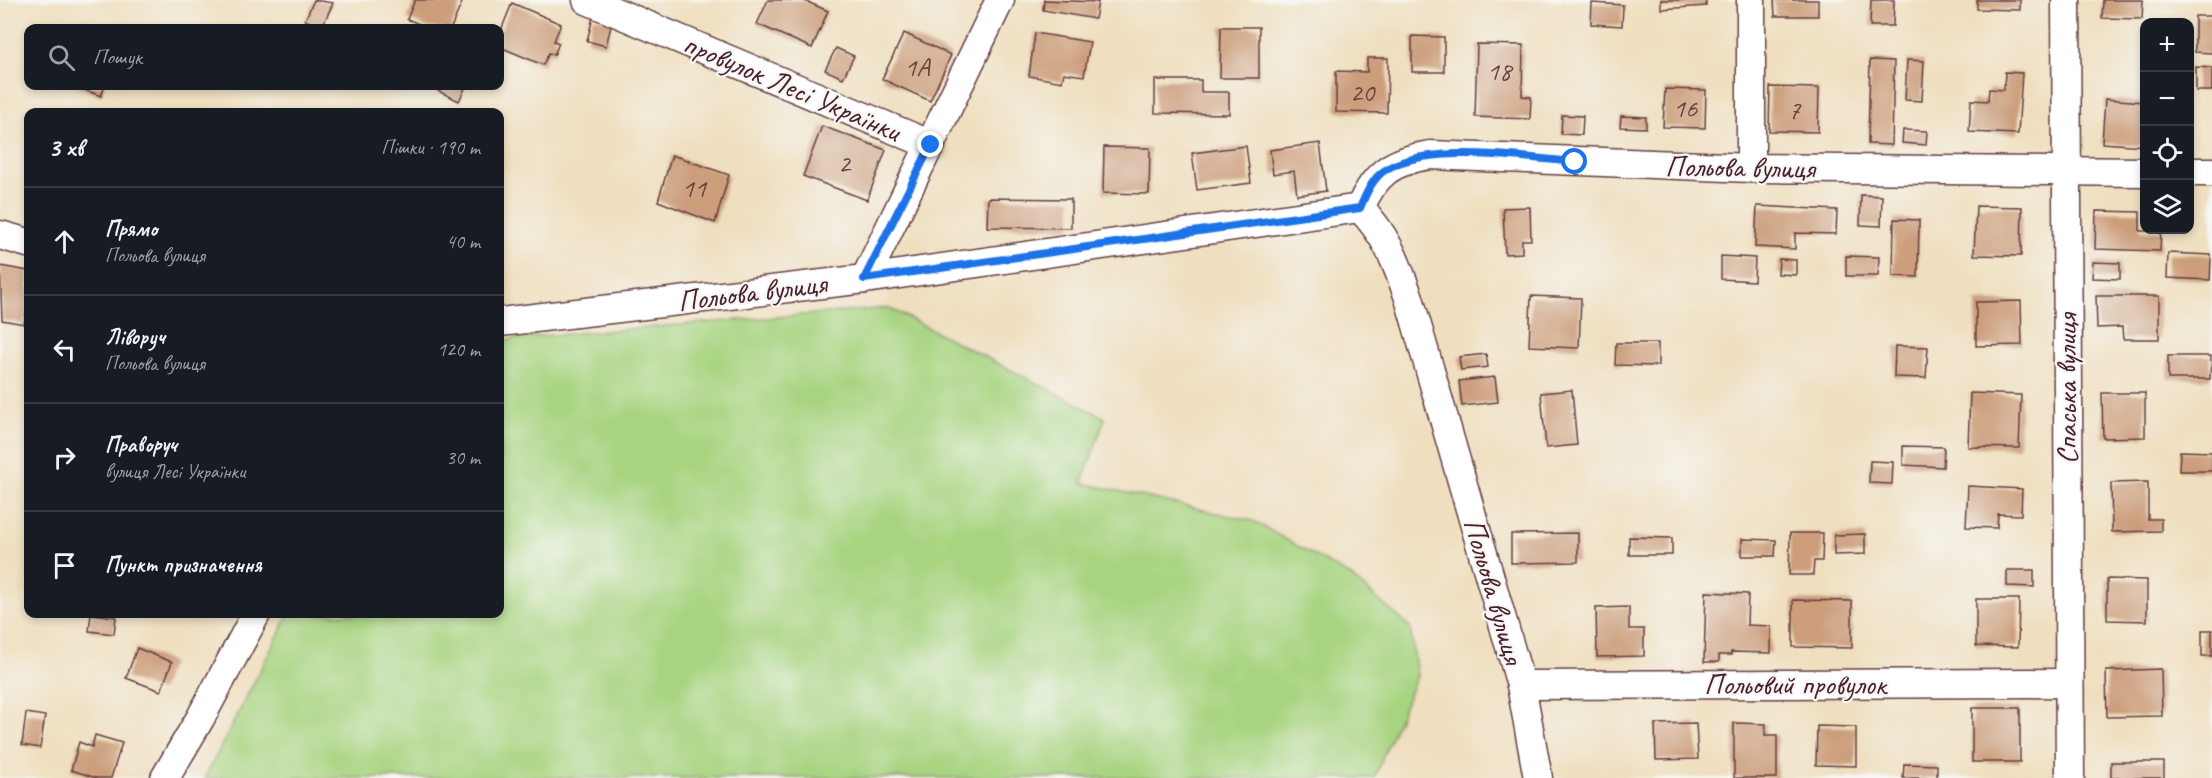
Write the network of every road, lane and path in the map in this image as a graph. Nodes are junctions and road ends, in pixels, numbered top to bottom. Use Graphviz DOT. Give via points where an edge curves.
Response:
graph roads {
  1 [pos="587,0"];
  2 [pos="1000,0"];
  3 [pos="1752,0"];
  4 [pos="2066,0"];
  5 [pos="931,145"];
  6 [pos="1751,168"];
  7 [pos="2065,171"];
  8 [pos="2140,172"];
  9 [pos="2194,172"];
  10 [pos="2212,172"];
  11 [pos="1360,208"];
  12 [pos="0,235"];
  13 [pos="24,242"];
  14 [pos="864,279"];
  15 [pos="504,322"];
  16 [pos="254,618"];
  17 [pos="2068,683"];
  18 [pos="1521,685"];
  19 [pos="165,778"];
  20 [pos="1538,778"];
  21 [pos="2070,778"];
  1 -- 5 [label="street, провулок Лесі Українки"];
  2 -- 5 [label="street"];
  3 -- 6 [label="street"];
  4 -- 7 [label="street, Спаська вулиця"];
  5 -- 14 [label="street"];
  6 -- 7 [label="street, Польова вулиця"];
  6 -- 11 [label="street, Польова вулиця" via="1430,155 1410,158 1380,174"];
  7 -- 8 [label="street, Польова вулиця"];
  7 -- 17 [label="street, Спаська вулиця"];
  9 -- 10 [label="street"];
  11 -- 14 [label="street, Польова вулиця"];
  11 -- 18 [label="street, Польова вулиця" via="1382,232 1409,298"];
  12 -- 13 [label="street"];
  14 -- 15 [label="street, Польова вулиця"];
  16 -- 19 [label="street"];
  17 -- 18 [label="street, Польовий провулок"];
  17 -- 21 [label="street, Спаська вулиця"];
  18 -- 20 [label="street, Польова вулиця"];
}
